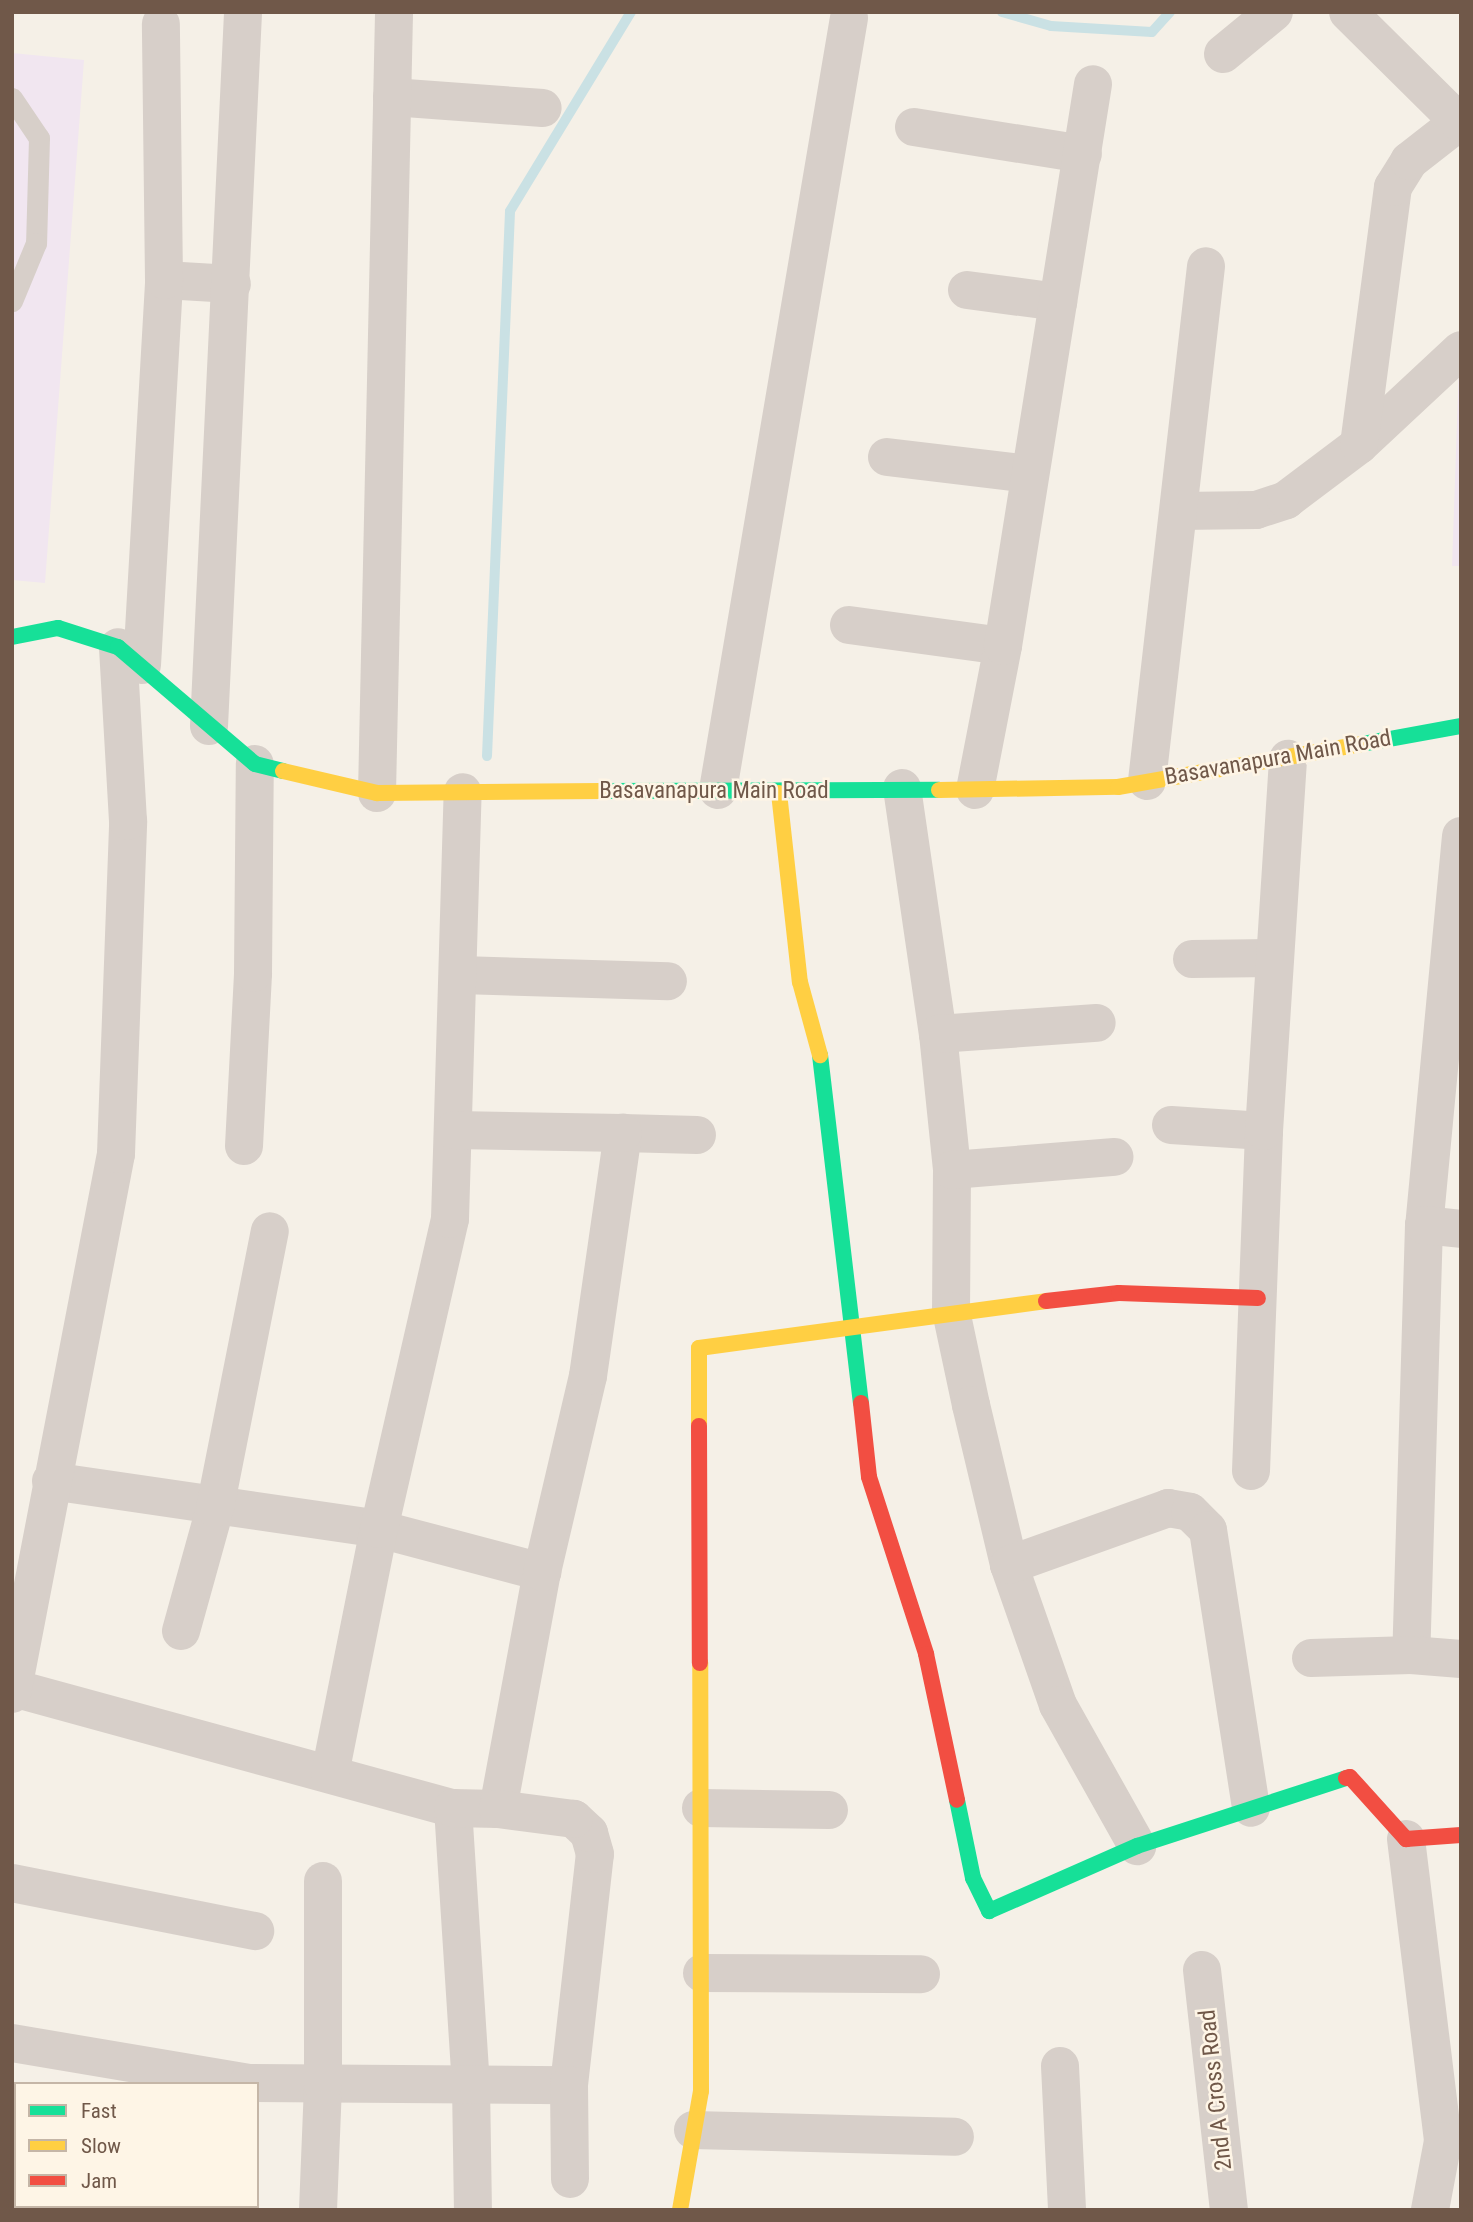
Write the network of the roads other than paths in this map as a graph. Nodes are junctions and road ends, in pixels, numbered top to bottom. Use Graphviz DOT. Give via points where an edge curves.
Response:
graph roads {
  1 [pos="243,12"];
  2 [pos="394,12"];
  3 [pos="1274,12"];
  4 [pos="1348,12"];
  5 [pos="849,18"];
  6 [pos="162,24"];
  7 [pos="1223,54"];
  8 [pos="1093,84"];
  9 [pos="392,97"];
  10 [pos="12,98"];
  11 [pos="543,108"];
  12 [pos="1460,121"];
  13 [pos="914,127"];
  14 [pos="1083,154"];
  15 [pos="1206,266"];
  16 [pos="164,279"];
  17 [pos="233,284"];
  18 [pos="967,290"];
  19 [pos="12,301"];
  20 [pos="1058,302"];
  21 [pos="1461,350"];
  22 [pos="1359,445"];
  23 [pos="887,457"];
  24 [pos="1030,474"];
  25 [pos="1180,511"];
  26 [pos="849,625"];
  27 [pos="12,638"];
  28 [pos="1003,646"];
  29 [pos="130,656"];
  30 [pos="209,726"];
  31 [pos="1461,726"];
  32 [pos="1288,758"];
  33 [pos="255,764"];
  34 [pos="1132,784"];
  35 [pos="902,788"];
  36 [pos="718,790"];
  37 [pos="975,790"];
  38 [pos="463,792"];
  39 [pos="377,793"];
  40 [pos="779,793"];
  41 [pos="1461,836"];
  42 [pos="1459,897"];
  43 [pos="1275,958"];
  44 [pos="1192,959"];
  45 [pos="460,975"];
  46 [pos="668,981"];
  47 [pos="1097,1023"];
  48 [pos="939,1034"];
  49 [pos="1450,1046"];
  50 [pos="1171,1125"];
  51 [pos="454,1130"];
  52 [pos="1264,1131"];
  53 [pos="623,1133"];
  54 [pos="697,1135"];
  55 [pos="244,1146"];
  56 [pos="1114,1157"];
  57 [pos="952,1170"];
  58 [pos="1443,1227"];
  59 [pos="270,1231"];
  60 [pos="1258,1298"];
  61 [pos="951,1311"];
  62 [pos="849,1331"];
  63 [pos="1251,1471"];
  64 [pos="51,1481"];
  65 [pos="215,1508"];
  66 [pos="379,1529"];
  67 [pos="1009,1565"];
  68 [pos="542,1572"];
  69 [pos="181,1631"];
  70 [pos="1410,1655"];
  71 [pos="1311,1658"];
  72 [pos="1461,1659"];
  73 [pos="13,1691"];
  74 [pos="330,1774"];
  75 [pos="453,1808"];
  76 [pos="701,1808"];
  77 [pos="1251,1808"];
  78 [pos="498,1809"];
  79 [pos="829,1810"];
  80 [pos="1461,1835"];
  81 [pos="1420,1837"];
  82 [pos="1137,1846"];
  83 [pos="323,1881"];
  84 [pos="12,1883"];
  85 [pos="255,1931"];
  86 [pos="1202,1970"];
  87 [pos="702,1973"];
  88 [pos="921,1974"];
  89 [pos="12,2043"];
  90 [pos="1060,2066"];
  91 [pos="242,2082"];
  92 [pos="259,2083"];
  93 [pos="323,2085"];
  94 [pos="471,2085"];
  95 [pos="569,2085"];
  96 [pos="693,2130"];
  97 [pos="955,2137"];
  98 [pos="570,2179"];
  99 [pos="317,2210"];
  100 [pos="473,2210"];
  101 [pos="680,2210"];
  102 [pos="1067,2210"];
  103 [pos="1229,2210"];
  104 [pos="1430,2210"];
  1 -- 17 [label="street"];
  2 -- 9 [label="street"];
  3 -- 7 [label="street"];
  4 -- 12 [label="street"];
  5 -- 36 [label="street"];
  6 -- 16 [label="street"];
  8 -- 14 [label="street"];
  9 -- 11 [label="street"];
  9 -- 39 [label="street"];
  10 -- 19 [label="lane" via="39,138 36,243"];
  12 -- 22 [label="street" via="1409,161 1393,187"];
  13 -- 14 [label="street"];
  14 -- 20 [label="street"];
  15 -- 25 [label="street"];
  16 -- 17 [label="street"];
  16 -- 29 [label="street"];
  17 -- 30 [label="street"];
  18 -- 20 [label="street"];
  20 -- 24 [label="street"];
  21 -- 22 [label="street"];
  22 -- 25 [label="street" via="1286,500 1256,510"];
  23 -- 24 [label="street"];
  24 -- 28 [label="street"];
  25 -- 34 [label="street"];
  26 -- 28 [label="street"];
  27 -- 29 [label="street, Basavanapura Main Road" via="58,628"];
  28 -- 37 [label="street"];
  29 -- 30 [label="street, Basavanapura Main Road"];
  29 -- 64 [label="street" via="116,1154"];
  30 -- 33 [label="street, Basavanapura Main Road"];
  31 -- 32 [label="street, Basavanapura Main Road"];
  32 -- 34 [label="street, Basavanapura Main Road"];
  32 -- 43 [label="street"];
  33 -- 39 [label="street, Basavanapura Main Road"];
  33 -- 55 [label="street" via="253,973"];
  34 -- 37 [label="street, Basavanapura Main Road"];
  35 -- 37 [label="street, Basavanapura Main Road"];
  35 -- 40 [label="street, Basavanapura Main Road"];
  35 -- 48 [label="street"];
  36 -- 38 [label="street, Basavanapura Main Road"];
  36 -- 40 [label="street, Basavanapura Main Road"];
  38 -- 39 [label="street, Basavanapura Main Road"];
  38 -- 45 [label="street"];
  40 -- 62 [label="street" via="800,982 823,1065"];
  41 -- 42 [label="street"];
  42 -- 49 [label="street"];
  43 -- 44 [label="street"];
  43 -- 52 [label="street"];
  45 -- 46 [label="street"];
  45 -- 51 [label="street"];
  47 -- 48 [label="street"];
  48 -- 57 [label="street"];
  49 -- 58 [label="street"];
  50 -- 52 [label="street"];
  51 -- 53 [label="street"];
  51 -- 66 [label="street" via="450,1219"];
  52 -- 60 [label="street"];
  53 -- 54 [label="street"];
  53 -- 68 [label="street" via="588,1376"];
  56 -- 57 [label="street"];
  57 -- 61 [label="street"];
  58 -- 70 [label="street"];
  59 -- 65 [label="street"];
  60 -- 61 [label="street" via="1140,1291"];
  60 -- 63 [label="street"];
  61 -- 62 [label="street"];
  61 -- 67 [label="street"];
  62 -- 76 [label="street" via="699,1348"];
  62 -- 82 [label="street" via="869,1477 926,1654 972,1878 984,1904 989,1911 997,1909"];
  64 -- 65 [label="street"];
  64 -- 73 [label="street"];
  65 -- 66 [label="street"];
  65 -- 69 [label="street"];
  66 -- 68 [label="street"];
  66 -- 74 [label="street"];
  67 -- 77 [label="street" via="1168,1508 1190,1512 1208,1530"];
  67 -- 82 [label="street" via="1058,1705"];
  68 -- 78 [label="street"];
  70 -- 71 [label="street"];
  70 -- 72 [label="street"];
  73 -- 74 [label="street"];
  74 -- 75 [label="street"];
  75 -- 78 [label="street"];
  75 -- 94 [label="street"];
  76 -- 79 [label="street"];
  76 -- 87 [label="street"];
  77 -- 81 [label="street" via="1350,1777"];
  77 -- 82 [label="street"];
  78 -- 95 [label="street" via="575,1819 589,1833 595,1854"];
  80 -- 81 [label="street"];
  81 -- 104 [label="street" via="1443,2141"];
  83 -- 93 [label="street"];
  84 -- 85 [label="street"];
  86 -- 103 [label="street, 2nd A Cross Road"];
  87 -- 88 [label="street"];
  87 -- 96 [label="street" via="701,2091"];
  89 -- 91 [label="street"];
  90 -- 102 [label="street"];
  92 -- 93 [label="street"];
  93 -- 94 [label="street"];
  93 -- 99 [label="street"];
  94 -- 95 [label="street"];
  94 -- 100 [label="street"];
  95 -- 98 [label="street"];
  96 -- 97 [label="street"];
  96 -- 101 [label="street"];
}
